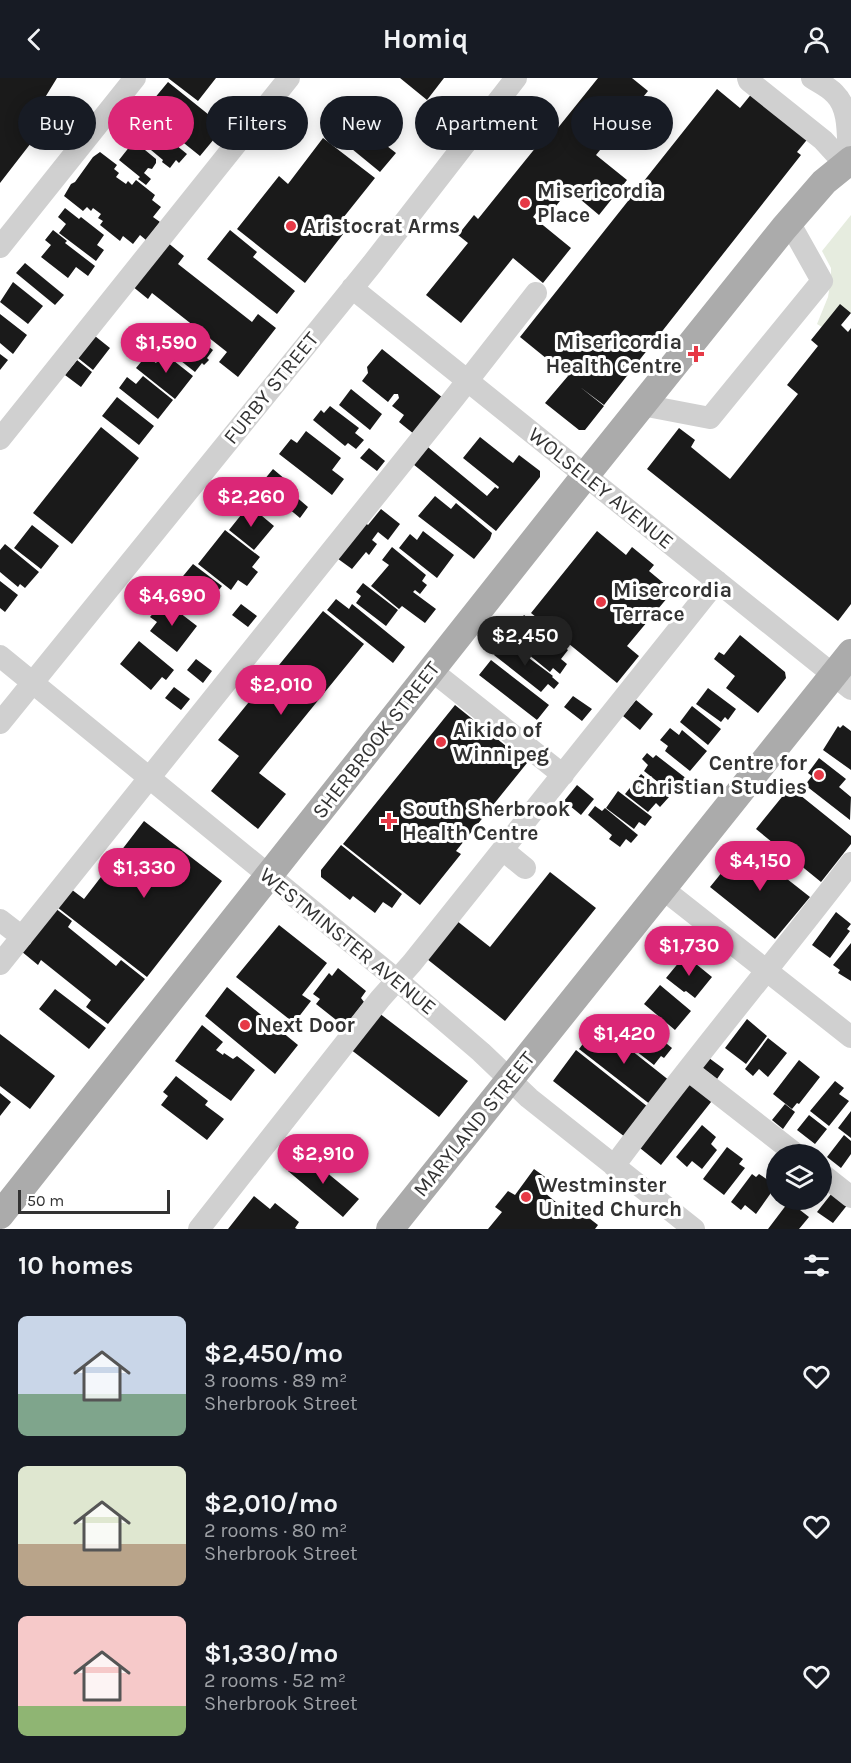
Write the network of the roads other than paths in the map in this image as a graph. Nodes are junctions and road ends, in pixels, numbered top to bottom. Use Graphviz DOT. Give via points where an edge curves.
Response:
graph roads {
  1 [pos="135,78"];
  2 [pos="289,78"];
  3 [pos="516,78"];
  4 [pos="748,78"];
  5 [pos="812,78"];
  6 [pos="848,162"];
  7 [pos="789,222"];
  8 [pos="0,247"];
  9 [pos="352,288"];
  10 [pos="536,293"];
  11 [pos="466,381"];
  12 [pos="642,405"];
  13 [pos="0,439"];
  14 [pos="585,476"];
  15 [pos="717,581"];
  16 [pos="851,653"];
  17 [pos="0,656"];
  18 [pos="431,670"];
  19 [pos="33,682"];
  20 [pos="842,682"];
  21 [pos="0,723"];
  22 [pos="563,775"];
  23 [pos="148,777"];
  24 [pos="503,850"];
  25 [pos="525,868"];
  26 [pos="848,875"];
  27 [pos="268,876"];
  28 [pos="663,889"];
  29 [pos="0,920"];
  30 [pos="21,937"];
  31 [pos="0,964"];
  32 [pos="768,971"];
  33 [pos="397,980"];
  34 [pos="851,1037"];
  35 [pos="688,1070"];
  36 [pos="510,1079"];
  37 [pos="783,1144"];
  38 [pos="614,1166"];
  39 [pos="832,1182"];
  40 [pos="851,1197"];
  41 [pos="0,1215"];
  42 [pos="198,1229"];
  43 [pos="390,1229"];
  44 [pos="694,1229"];
  1 -- 8 [label="street"];
  2 -- 13 [label="street"];
  3 -- 9 [label="street, FURBY STREET"];
  4 -- 6 [label="street"];
  5 -- 6 [label="street" via="837,95 844,107"];
  6 -- 7 [label="main road, SHERBROOK STREET" via="819,187"];
  7 -- 12 [label="main road, SHERBROOK STREET"];
  7 -- 12 [label="street" via="822,280 710,418"];
  9 -- 11 [label="street, WOLSELEY AVENUE"];
  9 -- 19 [label="street, FURBY STREET"];
  10 -- 11 [label="street"];
  11 -- 14 [label="street, WOLSELEY AVENUE"];
  11 -- 23 [label="street"];
  12 -- 14 [label="main road, SHERBROOK STREET"];
  14 -- 15 [label="street, WOLSELEY AVENUE"];
  14 -- 18 [label="main road, SHERBROOK STREET"];
  15 -- 20 [label="street, WOLSELEY AVENUE"];
  15 -- 22 [label="street"];
  16 -- 20 [label="main road, MARYLAND STREET"];
  17 -- 19 [label="street, WESTMINSTER AVENUE"];
  18 -- 22 [label="street"];
  18 -- 27 [label="main road, SHERBROOK STREET"];
  19 -- 21 [label="street, FURBY STREET"];
  19 -- 23 [label="street, WESTMINSTER AVENUE"];
  20 -- 28 [label="main road, MARYLAND STREET"];
  22 -- 24 [label="street"];
  23 -- 27 [label="street, WESTMINSTER AVENUE"];
  23 -- 30 [label="street"];
  24 -- 25 [label="street"];
  24 -- 33 [label="street"];
  26 -- 32 [label="street"];
  27 -- 33 [label="street, WESTMINSTER AVENUE"];
  27 -- 41 [label="main road, SHERBROOK STREET"];
  28 -- 32 [label="street"];
  28 -- 36 [label="main road, MARYLAND STREET"];
  29 -- 30 [label="street"];
  30 -- 31 [label="street"];
  32 -- 34 [label="street"];
  32 -- 35 [label="street"];
  33 -- 36 [label="street, WESTMINSTER AVENUE"];
  33 -- 42 [label="street"];
  35 -- 37 [label="street"];
  35 -- 38 [label="street"];
  36 -- 38 [label="street, WESTMINSTER AVENUE"];
  36 -- 43 [label="main road, MARYLAND STREET"];
  38 -- 44 [label="street, WESTMINSTER AVENUE"];
  39 -- 40 [label="street"];
}
